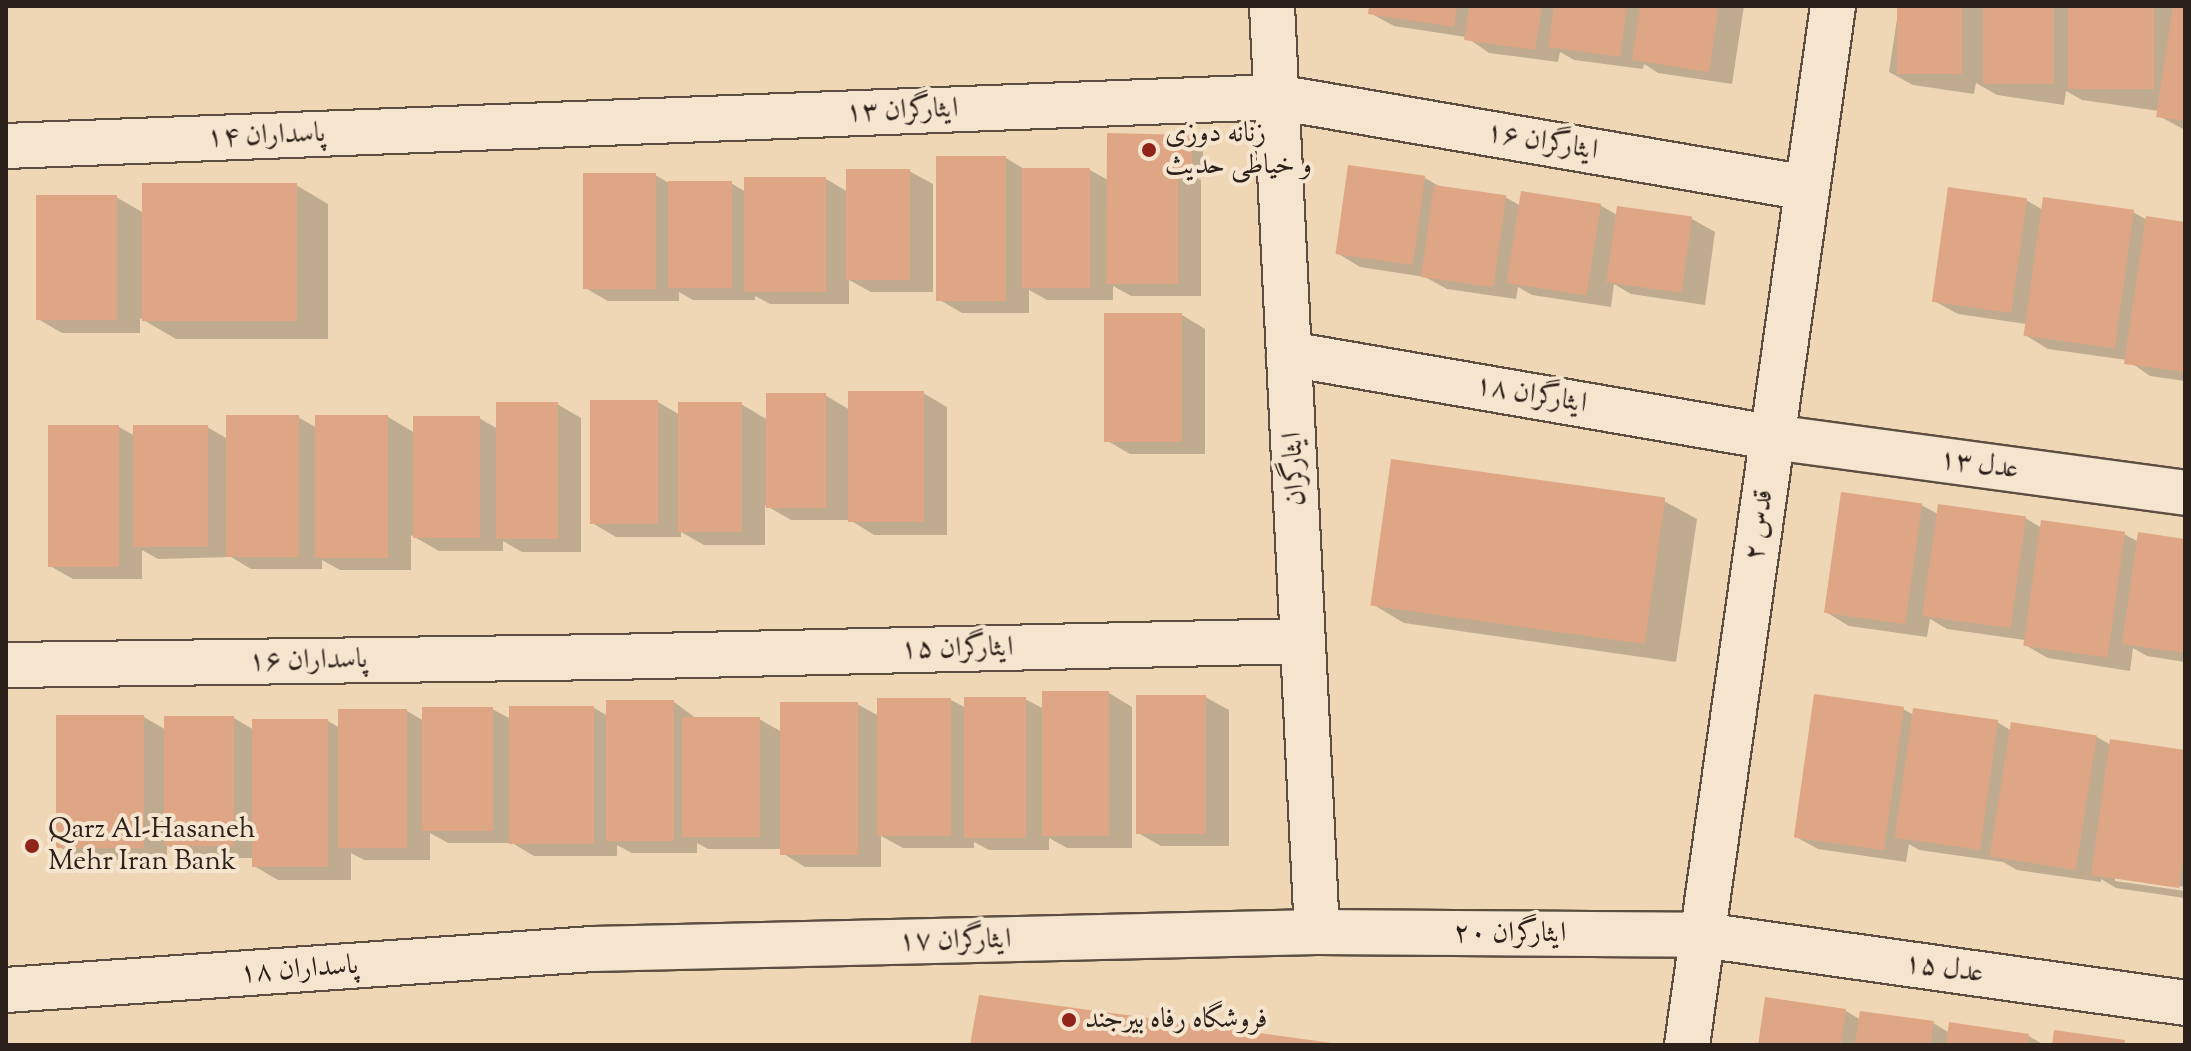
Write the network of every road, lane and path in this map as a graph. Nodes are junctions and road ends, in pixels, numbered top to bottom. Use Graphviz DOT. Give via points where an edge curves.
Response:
graph roads {
  1 [pos="1272,6"];
  2 [pos="1833,6"];
  3 [pos="1276,97"];
  4 [pos="527,126"];
  5 [pos="6,146"];
  6 [pos="1807,188"];
  7 [pos="1289,354"];
  8 [pos="1772,437"];
  9 [pos="2185,493"];
  10 [pos="1303,641"];
  11 [pos="610,657"];
  12 [pos="6,665"];
  13 [pos="1317,932"];
  14 [pos="1702,935"];
  15 [pos="593,949"];
  16 [pos="6,990"];
  17 [pos="2185,1003"];
  18 [pos="1687,1045"];
  1 -- 3 [label="street, ایثارگران"];
  2 -- 6 [label="street, قدس ۲"];
  3 -- 4 [label="street, ایثارگران ۱۳"];
  3 -- 6 [label="street, ایثارگران ۱۶"];
  3 -- 7 [label="street, ایثارگران"];
  4 -- 5 [label="street, پاسداران ۱۴"];
  6 -- 8 [label="street, قدس ۲"];
  7 -- 8 [label="street, ایثارگران ۱۸"];
  7 -- 10 [label="street, ایثارگران"];
  8 -- 9 [label="street, عدل ۱۳"];
  8 -- 14 [label="street, قدس ۲"];
  10 -- 11 [label="street, ایثارگران ۱۵"];
  10 -- 13 [label="street, ایثارگران"];
  11 -- 12 [label="street, پاسداران ۱۶"];
  13 -- 14 [label="street, ایثارگران ۲۰"];
  13 -- 15 [label="street, ایثارگران ۱۷"];
  14 -- 17 [label="street, عدل ۱۵"];
  14 -- 18 [label="street, قدس ۲"];
  15 -- 16 [label="street, پاسداران ۱۸"];
}
